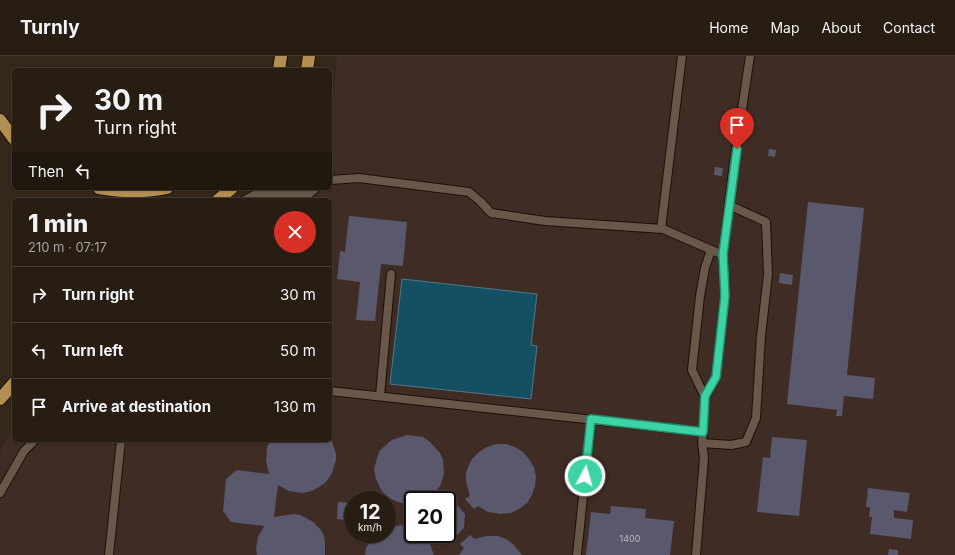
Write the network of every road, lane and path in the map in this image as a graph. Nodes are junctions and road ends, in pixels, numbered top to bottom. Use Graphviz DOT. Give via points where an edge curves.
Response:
graph roads {
  1 [pos="281,56"];
  2 [pos="309,56"];
  3 [pos="682,56"];
  4 [pos="750,56"];
  5 [pos="279,68"];
  6 [pos="307,68"];
  7 [pos="0,120"];
  8 [pos="12,136"];
  9 [pos="332,180"];
  10 [pos="112,190"];
  11 [pos="159,190"];
  12 [pos="230,190"];
  13 [pos="314,190"];
  14 [pos="220,198"];
  15 [pos="249,198"];
  16 [pos="729,205"];
  17 [pos="662,229"];
  18 [pos="711,250"];
  19 [pos="723,254"];
  20 [pos="391,274"];
  21 [pos="12,385"];
  22 [pos="332,391"];
  23 [pos="380,396"];
  24 [pos="705,396"];
  25 [pos="0,399"];
  26 [pos="591,419"];
  27 [pos="703,432"];
  28 [pos="33,442"];
  29 [pos="121,442"];
  30 [pos="702,443"];
  31 [pos="0,493"];
  32 [pos="109,555"];
  33 [pos="577,555"];
  34 [pos="696,555"];
  1 -- 5 [label="highway"];
  2 -- 6 [label="highway"];
  3 -- 17 [label="lane"];
  4 -- 16 [label="lane"];
  7 -- 8 [label="highway"];
  9 -- 17 [label="lane" via="359,178 469,192 491,213 538,220"];
  10 -- 11 [label="highway"];
  12 -- 14 [label="highway"];
  13 -- 15 [label="lane" via="310,194 256,194"];
  16 -- 19 [label="lane"];
  16 -- 30 [label="lane" via="766,222 768,274 756,418 746,442 731,445"];
  17 -- 18 [label="lane"];
  18 -- 19 [label="lane"];
  18 -- 24 [label="lane" via="700,296 692,370"];
  19 -- 24 [label="lane" via="725,296 716,377"];
  20 -- 23 [label="lane"];
  21 -- 25 [label="highway"];
  22 -- 23 [label="lane"];
  23 -- 26 [label="lane"];
  24 -- 27 [label="lane"];
  26 -- 27 [label="lane"];
  26 -- 33 [label="lane"];
  27 -- 30 [label="lane"];
  28 -- 31 [label="lane" via="24,451"];
  29 -- 32 [label="lane"];
  30 -- 34 [label="lane" via="704,458"];
}
